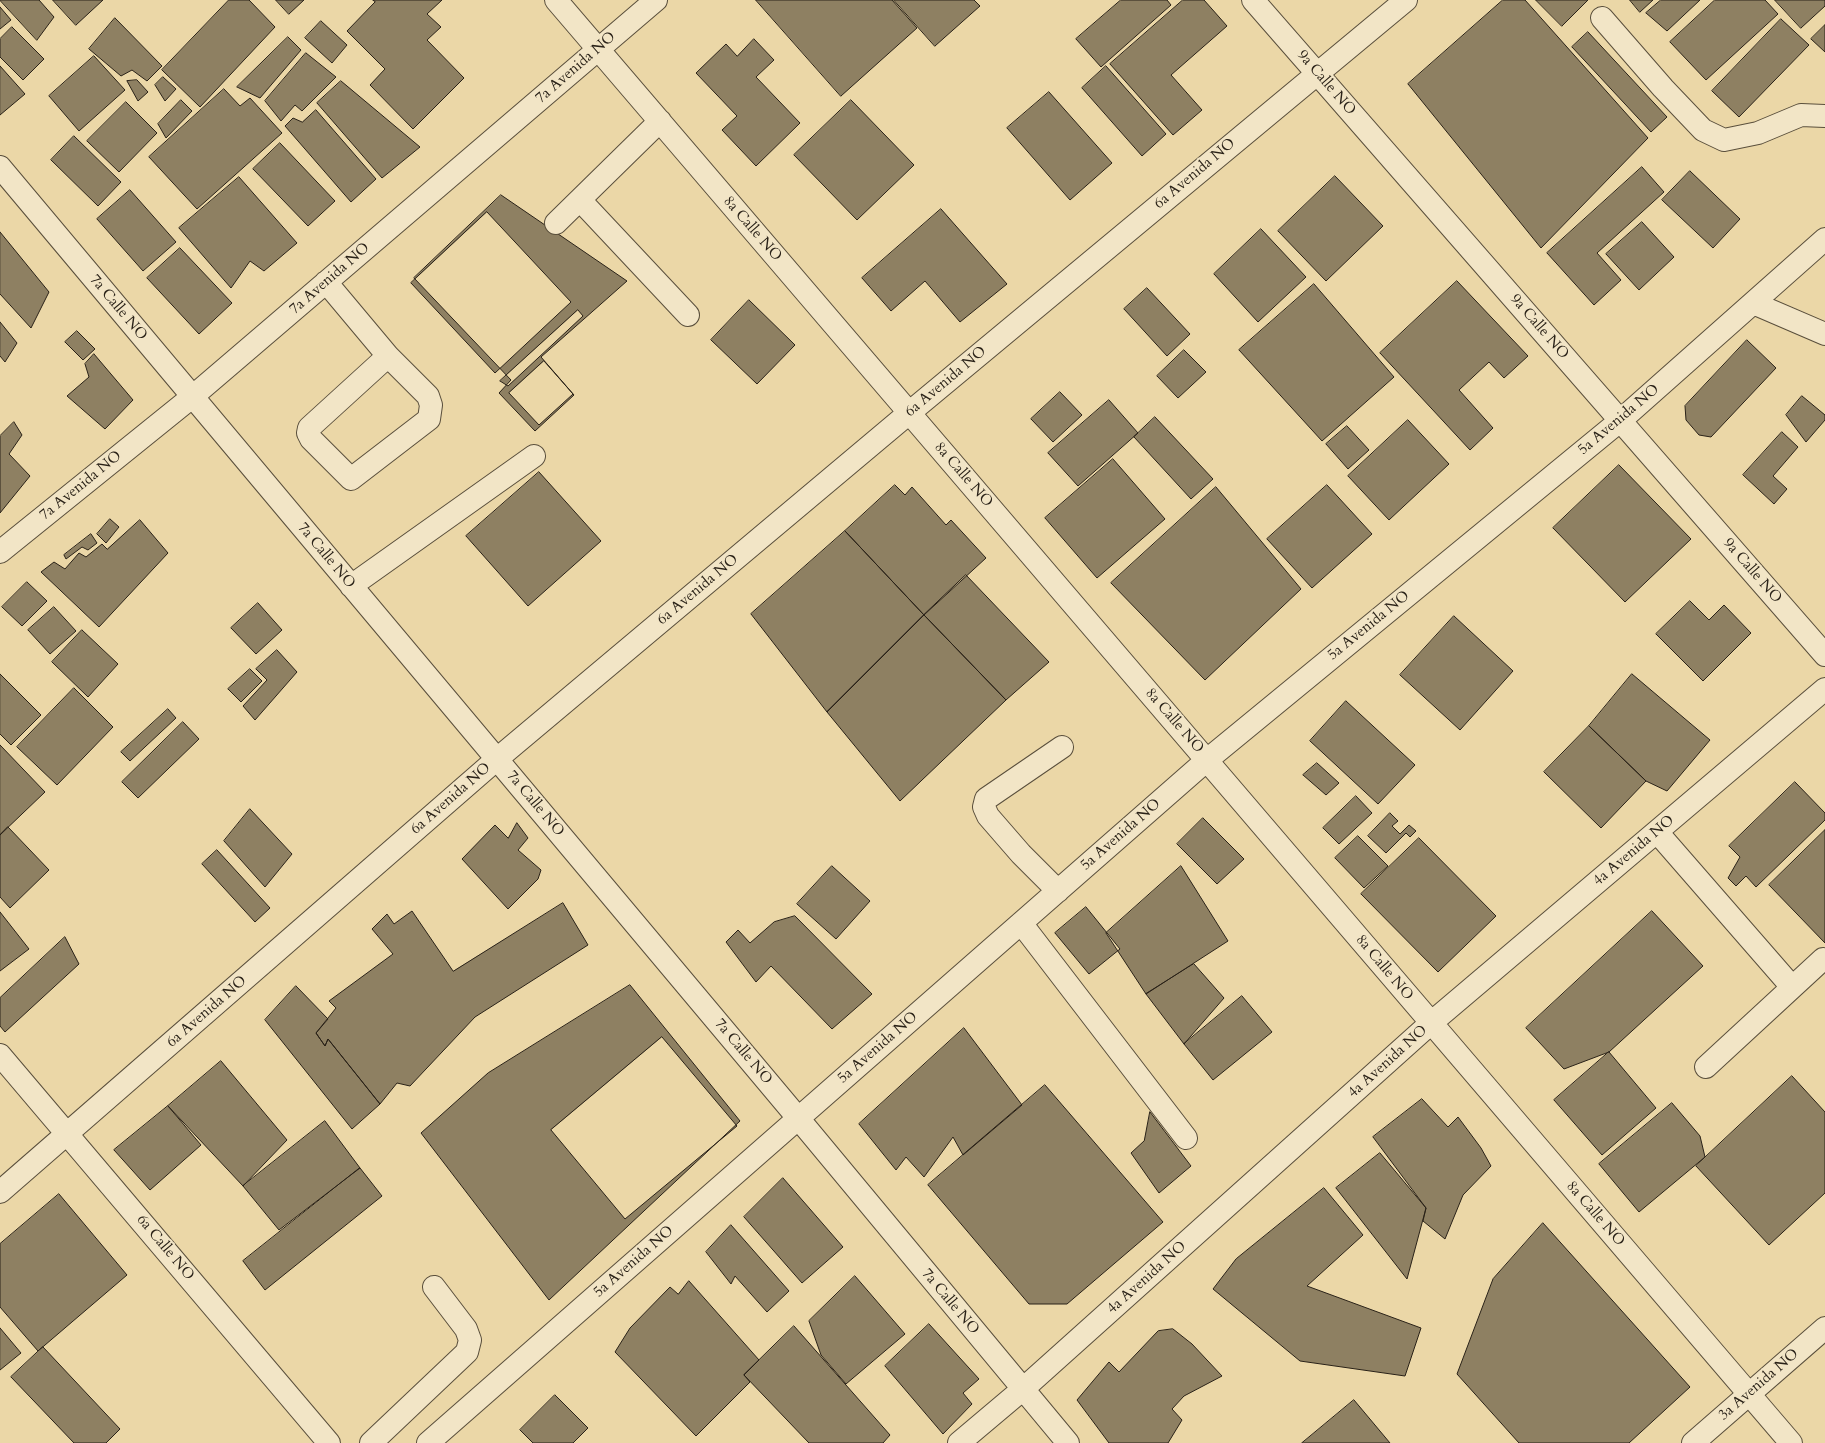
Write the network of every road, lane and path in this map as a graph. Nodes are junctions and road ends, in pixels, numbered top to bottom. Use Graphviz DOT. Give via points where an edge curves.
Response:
graph roads {
  1 [pos="556,0"];
  2 [pos="656,0"];
  3 [pos="1253,0"];
  4 [pos="1406,0"];
  5 [pos="1602,18"];
  6 [pos="598,49"];
  7 [pos="1317,73"];
  8 [pos="1825,116"];
  9 [pos="660,121"];
  10 [pos="0,167"];
  11 [pos="580,200"];
  12 [pos="556,223"];
  13 [pos="1825,239"];
  14 [pos="326,282"];
  15 [pos="1753,303"];
  16 [pos="688,315"];
  17 [pos="1825,334"];
  18 [pos="388,356"];
  19 [pos="192,397"];
  20 [pos="909,413"];
  21 [pos="1620,420"];
  22 [pos="534,456"];
  23 [pos="0,552"];
  24 [pos="351,586"];
  25 [pos="1825,655"];
  26 [pos="1825,689"];
  27 [pos="1062,747"];
  28 [pos="498,759"];
  29 [pos="1207,760"];
  30 [pos="1657,832"];
  31 [pos="1058,891"];
  32 [pos="1021,923"];
  33 [pos="1824,959"];
  34 [pos="1792,987"];
  35 [pos="1431,1023"];
  36 [pos="0,1055"];
  37 [pos="1706,1067"];
  38 [pos="798,1118"];
  39 [pos="68,1133"];
  40 [pos="1186,1138"];
  41 [pos="0,1192"];
  42 [pos="434,1286"];
  43 [pos="1825,1328"];
  44 [pos="1023,1389"];
  45 [pos="1749,1394"];
  46 [pos="329,1443"];
  47 [pos="371,1443"];
  48 [pos="428,1443"];
  49 [pos="959,1443"];
  50 [pos="1068,1443"];
  51 [pos="1693,1443"];
  52 [pos="1791,1443"];
  1 -- 6 [label="street, 8a Calle NO"];
  2 -- 6 [label="street, 7a Avenida NO"];
  3 -- 7 [label="street, 9a Calle NO"];
  4 -- 7 [label="street, 6a Avenida NO"];
  5 -- 8 [label="street" via="1703,130 1724,140 1758,133 1801,115"];
  6 -- 9 [label="street, 8a Calle NO"];
  6 -- 14 [label="street, 7a Avenida NO"];
  7 -- 20 [label="street, 6a Avenida NO"];
  7 -- 21 [label="street, 9a Calle NO"];
  9 -- 11 [label="street"];
  9 -- 20 [label="street, 8a Calle NO"];
  10 -- 19 [label="street, 7a Calle NO"];
  11 -- 12 [label="street"];
  11 -- 16 [label="street"];
  13 -- 15 [label="street, 5a Avenida NO"];
  14 -- 18 [label="street"];
  14 -- 19 [label="street, 7a Avenida NO"];
  15 -- 17 [label="street"];
  15 -- 21 [label="street, 5a Avenida NO"];
  18 -- 18 [label="street" via="428,396 431,405 429,419 351,479 311,439 309,428"];
  19 -- 23 [label="street, 7a Avenida NO"];
  19 -- 24 [label="street, 7a Calle NO"];
  20 -- 28 [label="street, 6a Avenida NO"];
  20 -- 29 [label="street, 8a Calle NO"];
  21 -- 25 [label="street, 9a Calle NO"];
  21 -- 29 [label="street, 5a Avenida NO"];
  22 -- 24 [label="street"];
  24 -- 28 [label="street, 7a Calle NO"];
  26 -- 30 [label="street, 4a Avenida NO"];
  27 -- 31 [label="street" via="986,799 984,807 988,816 1021,854"];
  28 -- 38 [label="street, 7a Calle NO"];
  28 -- 39 [label="street, 6a Avenida NO"];
  29 -- 31 [label="street, 5a Avenida NO"];
  29 -- 35 [label="street, 8a Calle NO"];
  30 -- 34 [label="street"];
  30 -- 35 [label="street, 4a Avenida NO"];
  31 -- 32 [label="street, 5a Avenida NO"];
  32 -- 38 [label="street, 5a Avenida NO"];
  32 -- 40 [label="street"];
  33 -- 34 [label="street"];
  34 -- 37 [label="street"];
  35 -- 44 [label="street, 4a Avenida NO"];
  35 -- 45 [label="street, 8a Calle NO"];
  36 -- 39 [label="street, 6a Calle NO"];
  38 -- 44 [label="street, 7a Calle NO"];
  38 -- 48 [label="street, 5a Avenida NO"];
  39 -- 41 [label="street, 6a Avenida NO"];
  39 -- 46 [label="street, 6a Calle NO"];
  42 -- 47 [label="street" via="466,1329 470,1340 467,1352"];
  43 -- 45 [label="street, 3a Avenida NO"];
  44 -- 49 [label="street, 4a Avenida NO"];
  44 -- 50 [label="street, 7a Calle NO"];
  45 -- 51 [label="street, 3a Avenida NO"];
  45 -- 52 [label="street, 8a Calle NO"];
}
